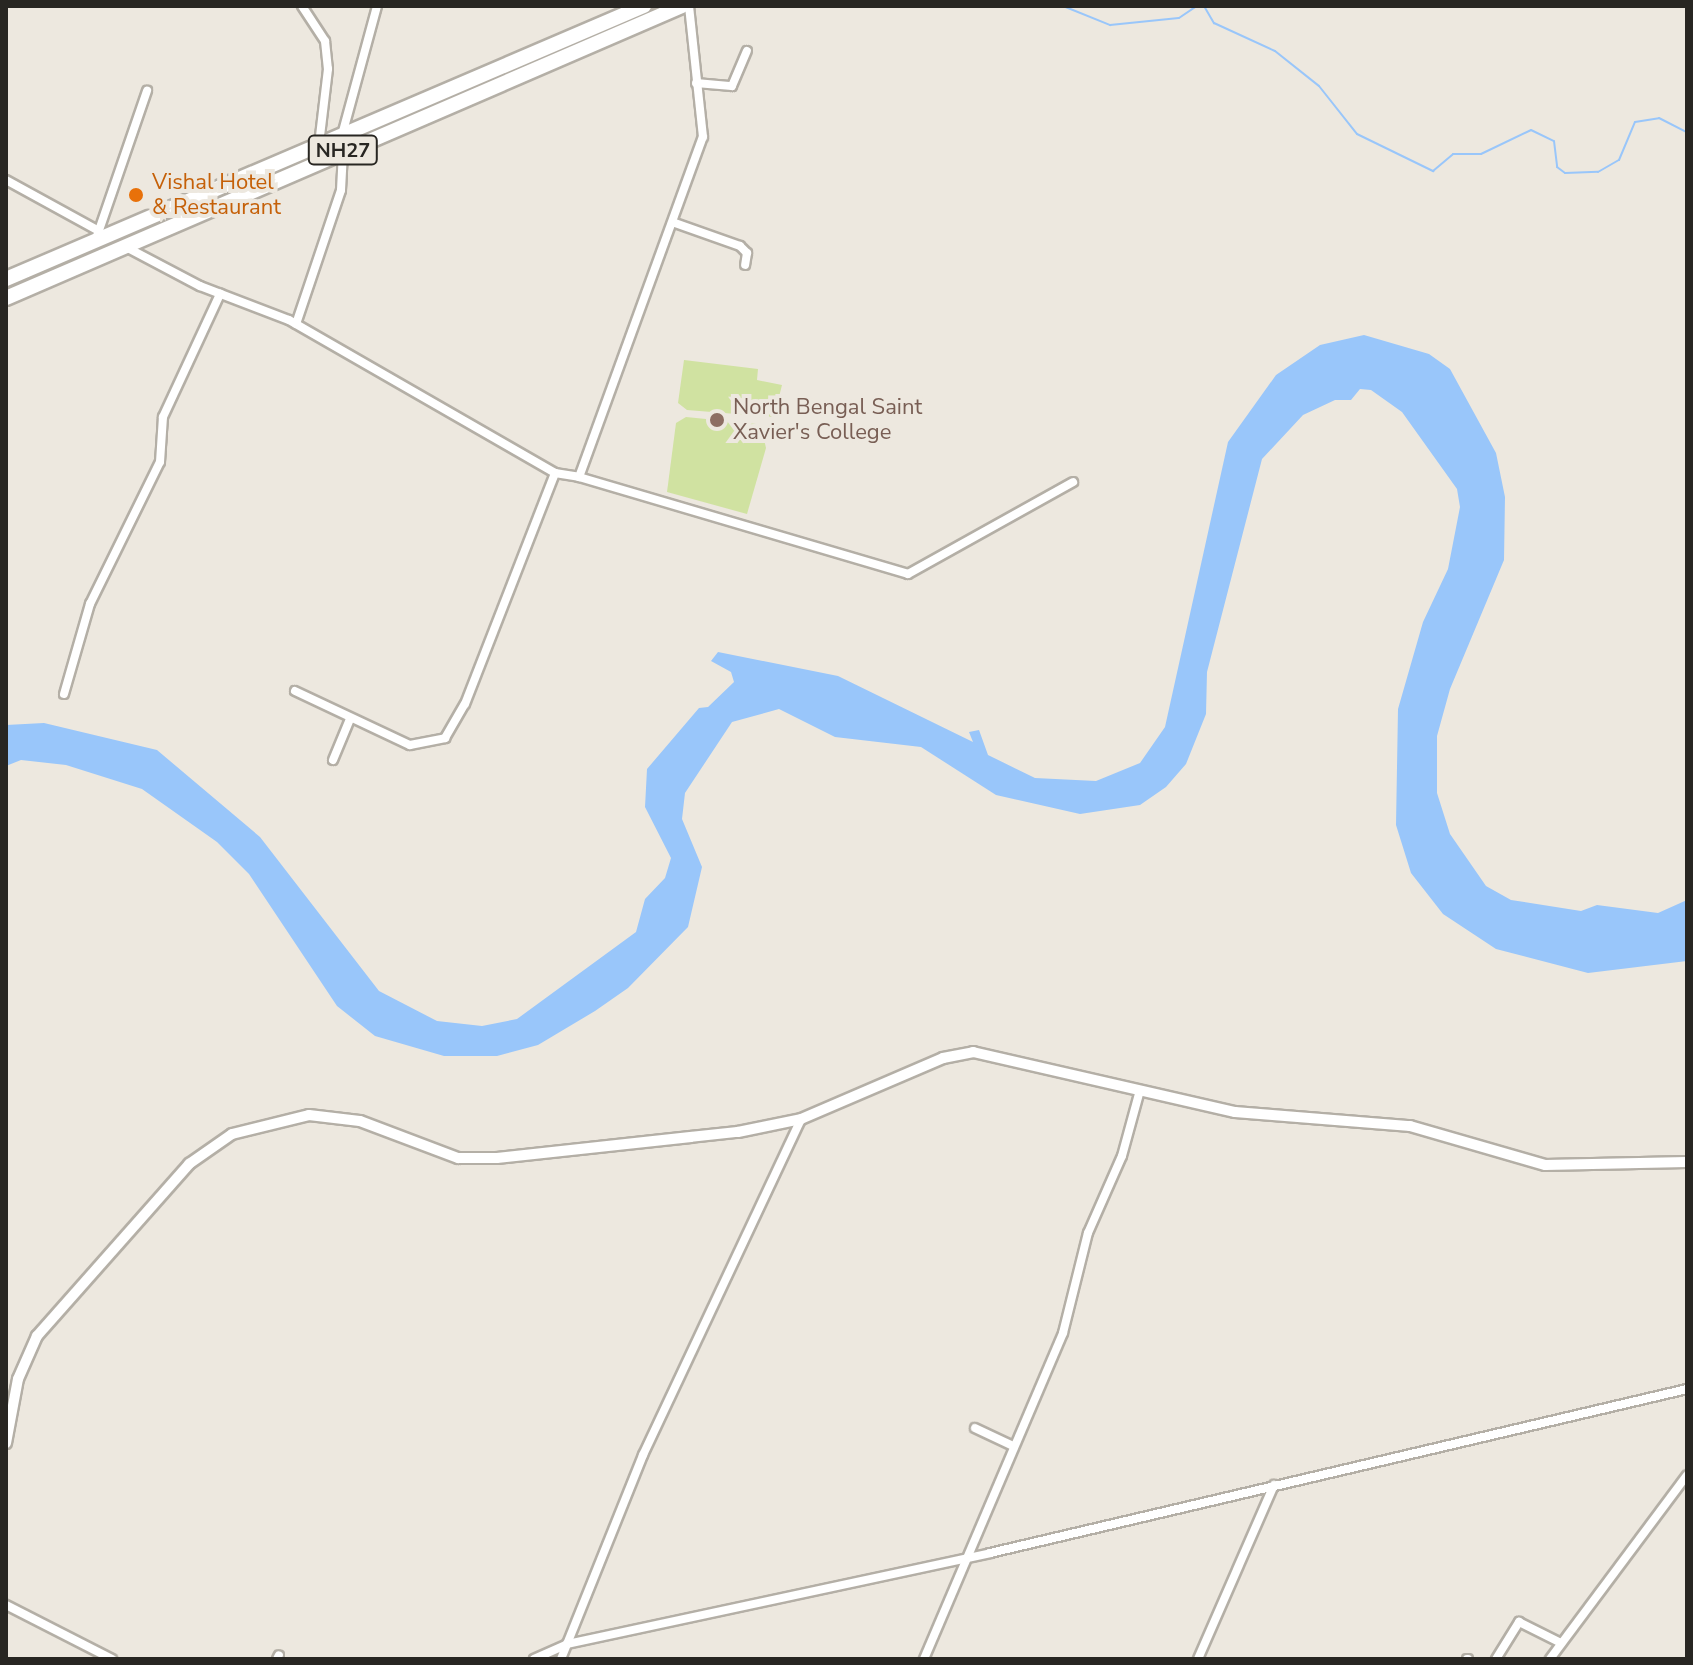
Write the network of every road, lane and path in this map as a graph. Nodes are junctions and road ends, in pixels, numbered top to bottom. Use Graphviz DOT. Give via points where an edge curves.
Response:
graph roads {
  1 [pos="302,6"];
  2 [pos="377,6"];
  3 [pos="644,6"];
  4 [pos="682,6"];
  5 [pos="689,6"];
  6 [pos="747,51"];
  7 [pos="696,83"];
  8 [pos="147,91"];
  9 [pos="342,142"];
  10 [pos="319,144"];
  11 [pos="6,180"];
  12 [pos="675,223"];
  13 [pos="96,234"];
  14 [pos="121,245"];
  15 [pos="745,265"];
  16 [pos="6,279"];
  17 [pos="220,294"];
  18 [pos="6,298"];
  19 [pos="296,324"];
  20 [pos="555,473"];
  21 [pos="579,477"];
  22 [pos="1073,482"];
  23 [pos="295,691"];
  24 [pos="64,694"];
  25 [pos="350,719"];
  26 [pos="333,760"];
  27 [pos="1140,1090"];
  28 [pos="801,1119"];
  29 [pos="1687,1162"];
  30 [pos="1687,1389"];
  31 [pos="975,1428"];
  32 [pos="6,1443"];
  33 [pos="1013,1446"];
  34 [pos="1687,1475"];
  35 [pos="1274,1485"];
  36 [pos="964,1558"];
  37 [pos="6,1605"];
  38 [pos="1561,1643"];
  39 [pos="567,1644"];
  40 [pos="112,1659"];
  41 [pos="534,1659"];
  42 [pos="561,1659"];
  43 [pos="924,1659"];
  44 [pos="1198,1659"];
  45 [pos="1496,1659"];
  46 [pos="1550,1659"];
  1 -- 10 [label="street" via="325,41 328,69"];
  2 -- 9 [label="street"];
  3 -- 9 [label="highway, NH27"];
  4 -- 9 [label="highway, NH27"];
  5 -- 7 [label="street"];
  6 -- 7 [label="street" via="732,86"];
  7 -- 12 [label="street" via="703,137"];
  8 -- 13 [label="street"];
  9 -- 10 [label="highway, NH27"];
  9 -- 14 [label="highway, NH27"];
  9 -- 19 [label="street" via="341,190"];
  10 -- 13 [label="highway, NH27"];
  11 -- 13 [label="street"];
  12 -- 15 [label="street" via="740,246 747,253"];
  12 -- 21 [label="street"];
  13 -- 16 [label="highway, NH27"];
  14 -- 17 [label="street"];
  14 -- 18 [label="highway, NH27"];
  17 -- 19 [label="street"];
  17 -- 24 [label="street" via="163,417 160,462 90,604"];
  19 -- 20 [label="street"];
  20 -- 21 [label="street"];
  20 -- 25 [label="street" via="465,704 445,738 410,745"];
  21 -- 22 [label="street" via="908,574 972,533"];
  23 -- 25 [label="street"];
  25 -- 26 [label="street"];
  27 -- 28 [label="street" via="963,1052"];
  27 -- 29 [label="street" via="1262,1116 1410,1126 1545,1165"];
  27 -- 33 [label="street" via="1122,1156 1088,1233 1063,1333"];
  28 -- 32 [label="street" via="738,1132 486,1158 442,1154 325,1113 232,1134 189,1164 37,1336 18,1379"];
  28 -- 39 [label="street" via="643,1455"];
  30 -- 35 [label="street"];
  31 -- 33 [label="street"];
  33 -- 36 [label="street"];
  34 -- 38 [label="street"];
  35 -- 36 [label="street"];
  35 -- 44 [label="street"];
  36 -- 39 [label="street"];
  36 -- 43 [label="street"];
  37 -- 40 [label="street"];
  38 -- 45 [label="street" via="1519,1622"];
  38 -- 46 [label="street"];
  39 -- 41 [label="street"];
  39 -- 42 [label="street"];
}
